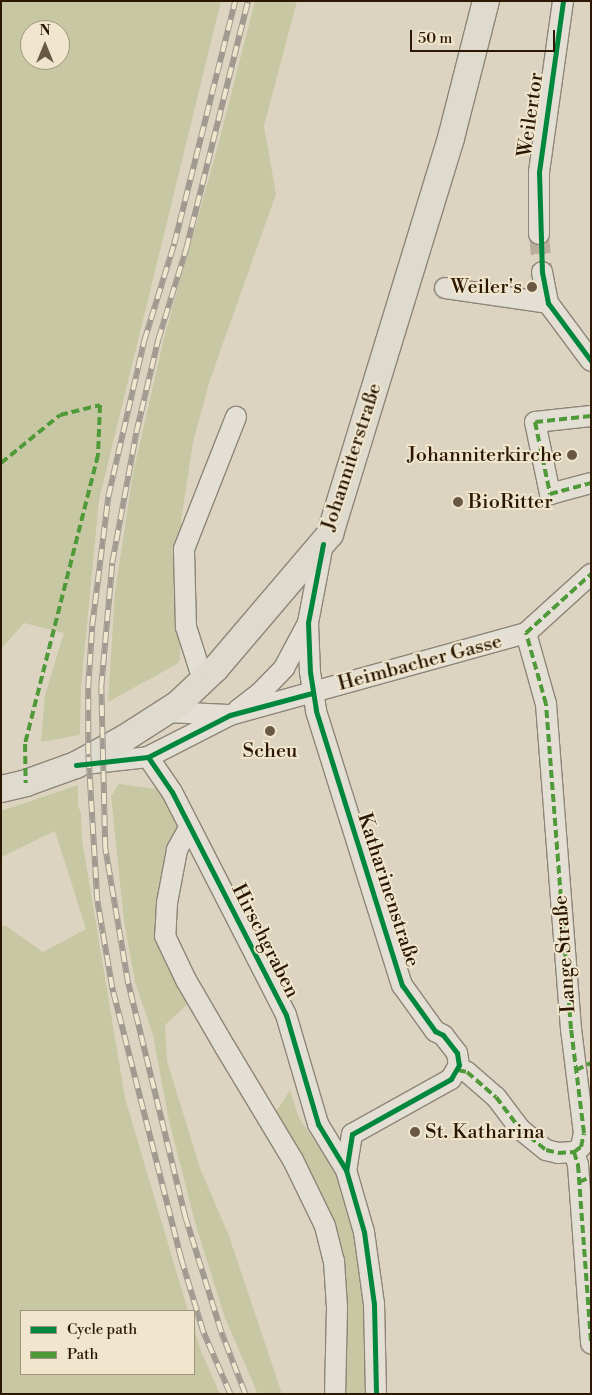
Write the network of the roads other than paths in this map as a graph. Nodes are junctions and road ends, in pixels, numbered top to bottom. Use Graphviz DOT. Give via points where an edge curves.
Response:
graph roads {
  1 [pos="486,1"];
  2 [pos="563,1"];
  3 [pos="539,234"];
  4 [pos="542,272"];
  5 [pos="445,288"];
  6 [pos="548,302"];
  7 [pos="591,361"];
  8 [pos="591,416"];
  9 [pos="236,417"];
  10 [pos="591,483"];
  11 [pos="323,544"];
  12 [pos="591,574"];
  13 [pos="308,623"];
  14 [pos="526,633"];
  15 [pos="204,680"];
  16 [pos="312,692"];
  17 [pos="168,712"];
  18 [pos="230,715"];
  19 [pos="148,757"];
  20 [pos="76,765"];
  21 [pos="1,790"];
  22 [pos="189,828"];
  23 [pos="583,1066"];
  24 [pos="458,1070"];
  25 [pos="318,1124"];
  26 [pos="352,1134"];
  27 [pos="574,1152"];
  28 [pos="346,1170"];
  29 [pos="585,1180"];
  30 [pos="589,1270"];
  31 [pos="591,1344"];
  32 [pos="335,1394"];
  33 [pos="376,1394"];
  1 -- 11 [label="main road, Johanniterstraße" via="451,138 349,476 330,534"];
  2 -- 3 [label="street, Weilertor" via="539,172"];
  4 -- 6 [label="street"];
  5 -- 6 [label="street"];
  6 -- 7 [label="street"];
  8 -- 10 [label="street" via="535,422 550,494"];
  9 -- 15 [label="street" via="184,549 186,627"];
  11 -- 13 [label="street, Katharinenstraße"];
  11 -- 15 [label="main road, Johanniterstraße"];
  12 -- 14 [label="street, Heimbacher Gasse"];
  13 -- 16 [label="street, Katharinenstraße"];
  13 -- 18 [label="street, Katharinenstraße" via="284,668"];
  14 -- 16 [label="street, Heimbacher Gasse"];
  14 -- 23 [label="street, Lange Straße" via="546,704 556,851"];
  15 -- 17 [label="main road, Johanniterstraße"];
  16 -- 18 [label="street, Heimbacher Gasse"];
  16 -- 24 [label="street, Katharinenstraße" via="402,985 435,1031 443,1035 457,1053"];
  17 -- 18 [label="street, Heimbacher Gasse"];
  17 -- 20 [label="main road, Johanniterstraße"];
  18 -- 19 [label="street, Heimbacher Gasse"];
  19 -- 20 [label="street"];
  19 -- 22 [label="street, Hirschgraben" via="172,792"];
  20 -- 21 [label="main road, Johanniterstraße"];
  22 -- 25 [label="street, Hirschgraben" via="286,1015"];
  22 -- 32 [label="street" via="177,850 167,903 165,936 186,980 293,1160 325,1226 334,1261"];
  23 -- 27 [label="street, Lange Straße" via="584,1133 581,1147"];
  24 -- 26 [label="street" via="451,1079"];
  24 -- 27 [label="street" via="467,1072 496,1097 520,1130 546,1150"];
  25 -- 26 [label="street"];
  25 -- 28 [label="street, Hirschgraben"];
  26 -- 28 [label="street"];
  27 -- 29 [label="street"];
  28 -- 33 [label="street, Hirschgraben" via="364,1232 374,1304"];
  29 -- 30 [label="street"];
  30 -- 31 [label="street"];
}
